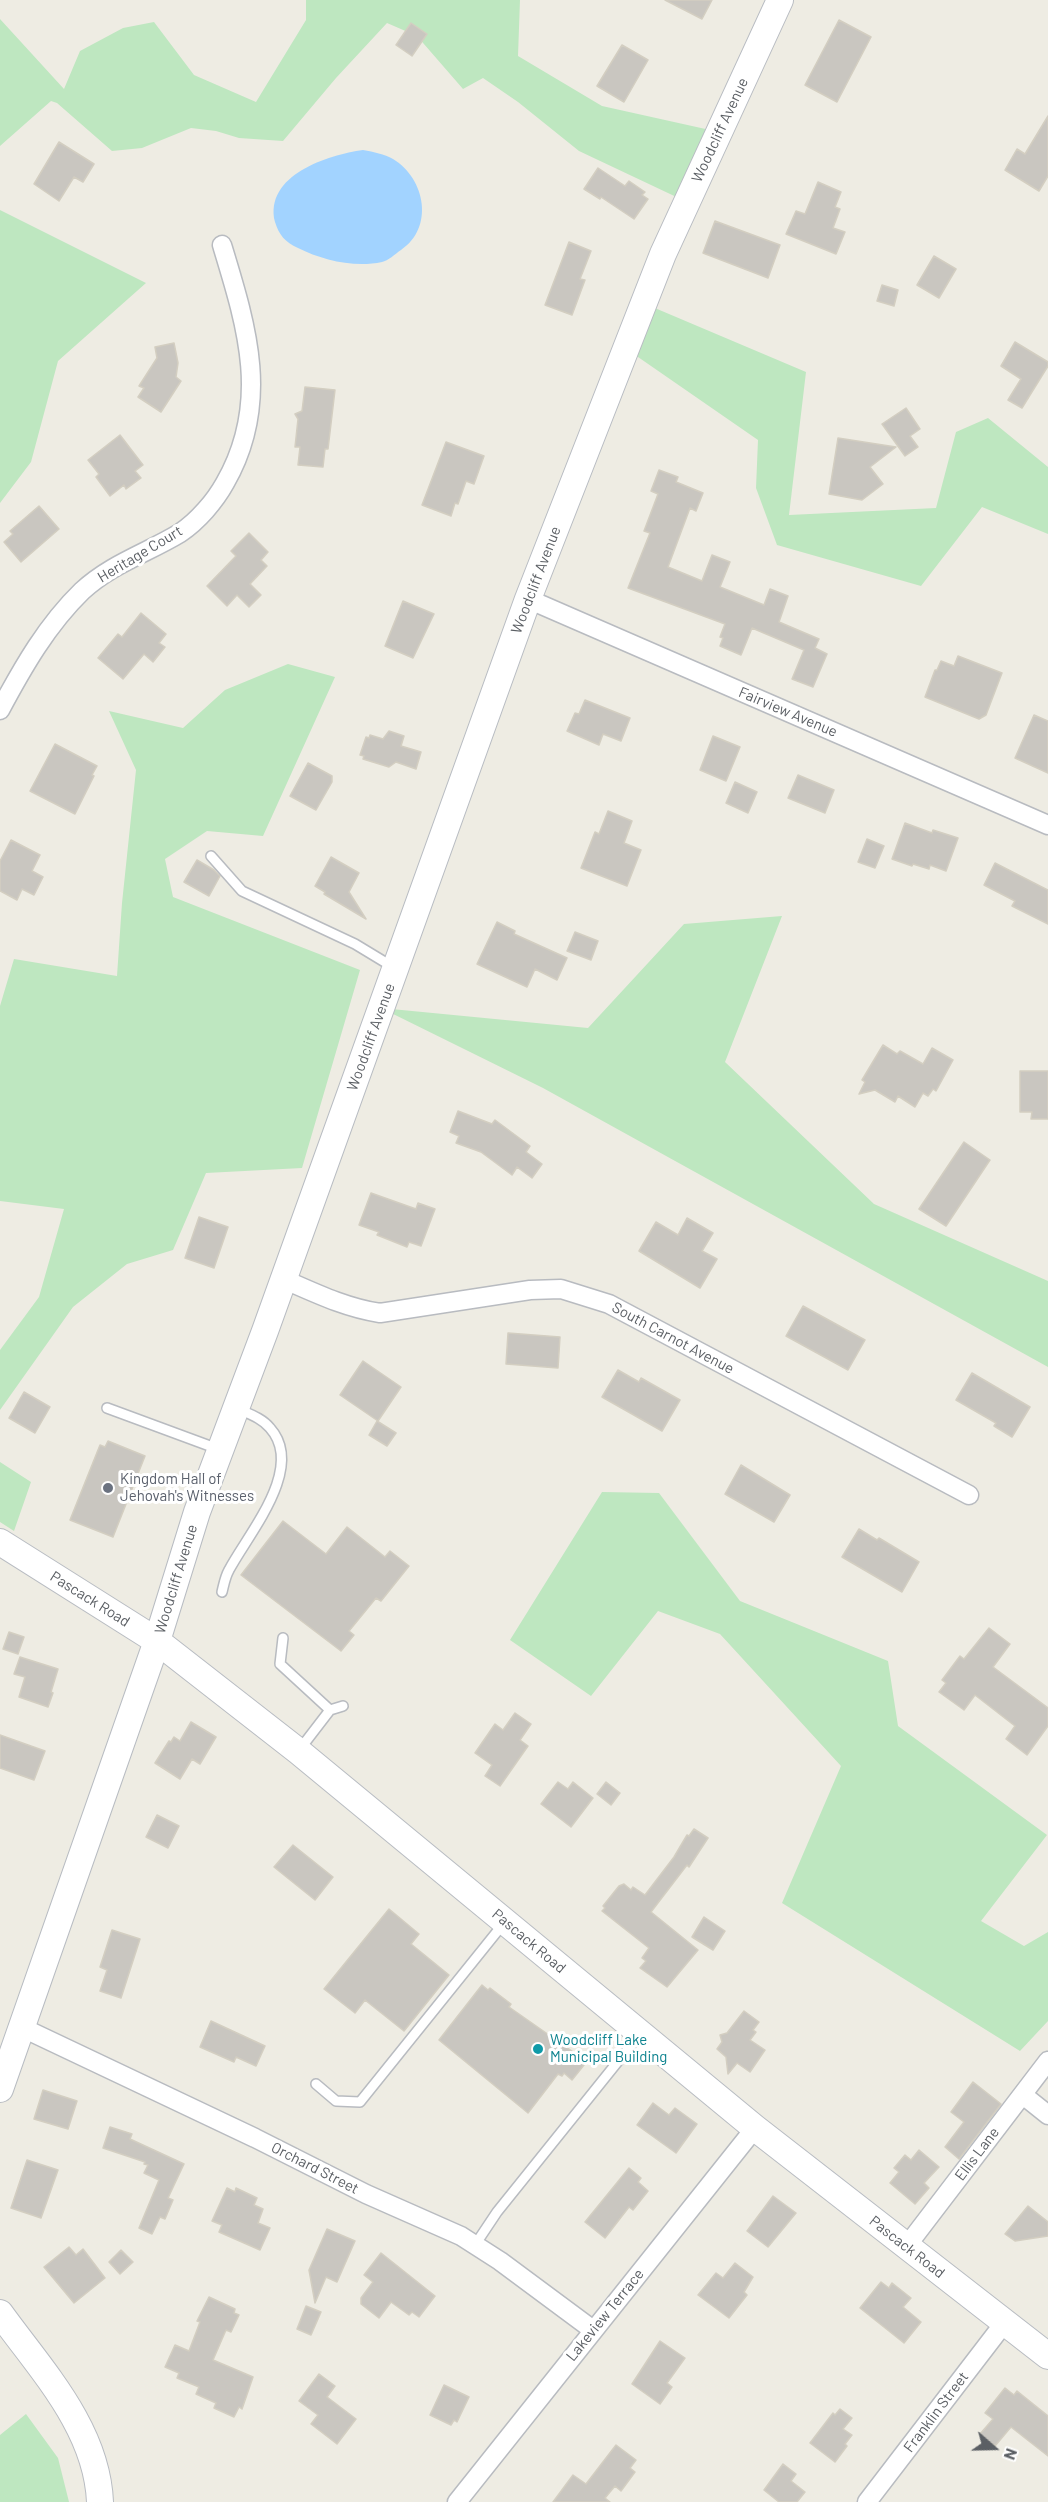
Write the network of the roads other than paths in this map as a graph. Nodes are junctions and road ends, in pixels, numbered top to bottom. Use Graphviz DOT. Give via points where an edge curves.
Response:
graph roads {
  1 [pos="780,0"];
  2 [pos="222,245"];
  3 [pos="528,599"];
  4 [pos="0,710"];
  5 [pos="1048,825"];
  6 [pos="211,856"];
  7 [pos="395,968"];
  8 [pos="283,1279"];
  9 [pos="236,1407"];
  10 [pos="107,1408"];
  11 [pos="221,1450"];
  12 [pos="969,1495"];
  13 [pos="0,1542"];
  14 [pos="222,1592"];
  15 [pos="283,1638"];
  16 [pos="157,1641"];
  17 [pos="343,1706"];
  18 [pos="330,1710"];
  19 [pos="298,1750"];
  20 [pos="505,1922"];
  21 [pos="22,2028"];
  22 [pos="640,2033"];
  23 [pos="1048,2061"];
  24 [pos="316,2084"];
  25 [pos="0,2089"];
  26 [pos="1023,2095"];
  27 [pos="1048,2115"];
  28 [pos="755,2128"];
  29 [pos="476,2245"];
  30 [pos="906,2247"];
  31 [pos="0,2313"];
  32 [pos="1005,2322"];
  33 [pos="593,2330"];
  34 [pos="1048,2356"];
  35 [pos="100,2502"];
  36 [pos="457,2502"];
  37 [pos="867,2502"];
  1 -- 3 [label="main road, Woodcliff Avenue" via="663,254"];
  2 -- 4 [label="street, Heritage Court" via="240,303 253,379 251,412 233,469 217,497 182,532 110,569 76,598 54,621"];
  3 -- 5 [label="street, Fairview Avenue"];
  3 -- 7 [label="main road, Woodcliff Avenue"];
  6 -- 7 [label="lane" via="242,891 355,944"];
  7 -- 8 [label="main road, Woodcliff Avenue"];
  8 -- 9 [label="main road, Woodcliff Avenue"];
  8 -- 12 [label="street, South Carnot Avenue" via="338,1303 380,1313 530,1290 561,1289 609,1304"];
  9 -- 11 [label="main road, Woodcliff Avenue"];
  9 -- 14 [label="lane" via="271,1428 279,1444 281,1466 271,1501 228,1571"];
  10 -- 11 [label="lane"];
  11 -- 16 [label="main road, Woodcliff Avenue" via="197,1512"];
  13 -- 16 [label="main road, Pascack Road"];
  15 -- 18 [label="lane" via="280,1664"];
  16 -- 19 [label="main road, Pascack Road"];
  16 -- 21 [label="main road, Woodcliff Avenue"];
  17 -- 18 [label="lane"];
  18 -- 19 [label="lane"];
  19 -- 20 [label="main road, Pascack Road"];
  20 -- 22 [label="main road, Pascack Road"];
  20 -- 24 [label="lane" via="360,2102 336,2101"];
  21 -- 25 [label="main road, Woodcliff Avenue"];
  21 -- 29 [label="street, Orchard Street"];
  22 -- 28 [label="main road, Pascack Road"];
  22 -- 29 [label="lane" via="497,2212"];
  23 -- 26 [label="street, Ellis Lane"];
  26 -- 27 [label="street"];
  26 -- 30 [label="street, Ellis Lane"];
  28 -- 30 [label="main road, Pascack Road"];
  28 -- 33 [label="street, Lakeview Terrace"];
  29 -- 33 [label="street, Orchard Street"];
  30 -- 32 [label="main road, Pascack Road"];
  31 -- 35 [label="main road" via="68,2406 82,2432 93,2461"];
  32 -- 34 [label="main road, Pascack Road"];
  32 -- 37 [label="street, Franklin Street"];
  33 -- 36 [label="street, Lakeview Terrace"];
}
